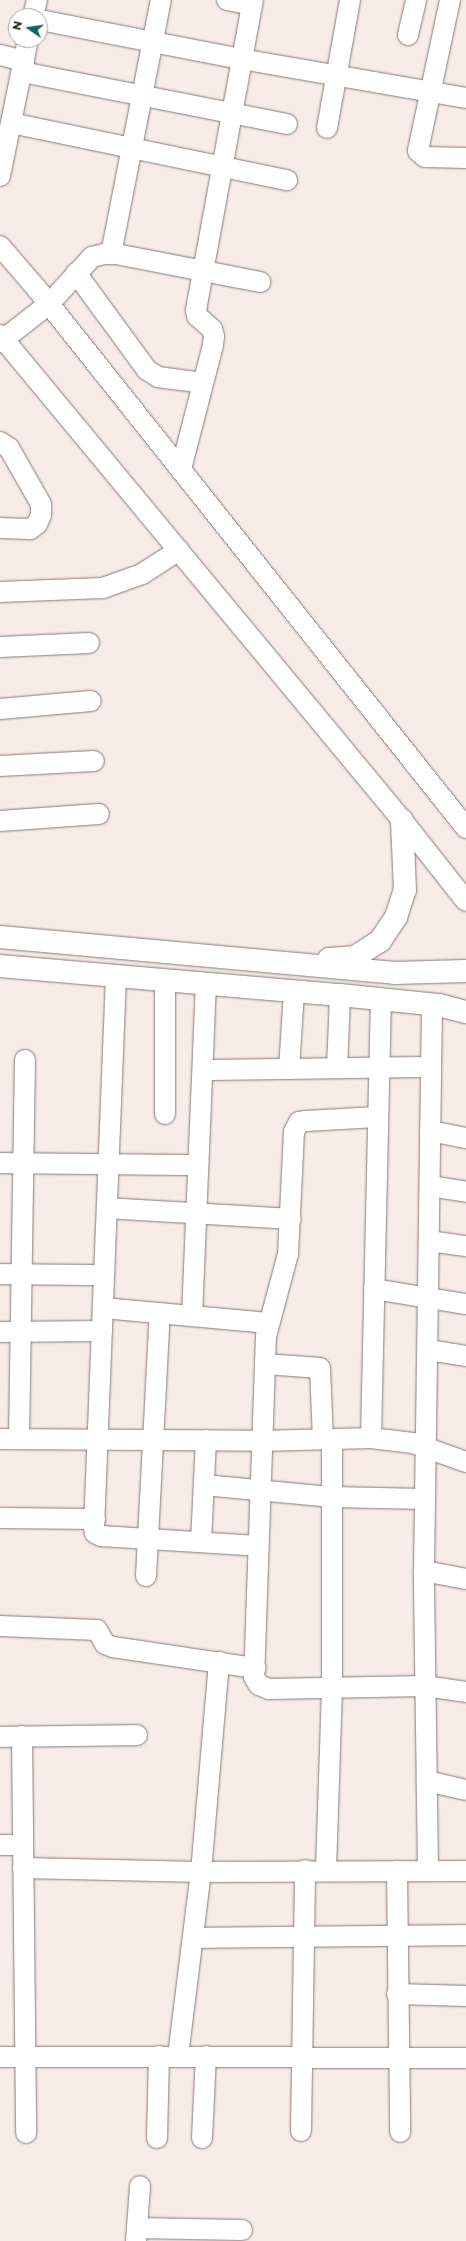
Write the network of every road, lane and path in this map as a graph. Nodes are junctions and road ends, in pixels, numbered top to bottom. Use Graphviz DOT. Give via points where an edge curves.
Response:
graph roads {
  1 [pos="161,0"];
  2 [pos="227,0"];
  3 [pos="350,0"];
  4 [pos="416,0"];
  5 [pos="450,0"];
  6 [pos="253,2"];
  7 [pos="48,22"];
  8 [pos="408,35"];
  9 [pos="153,42"];
  10 [pos="26,48"];
  11 [pos="0,55"];
  12 [pos="241,59"];
  13 [pos="23,66"];
  14 [pos="336,76"];
  15 [pos="430,93"];
  16 [pos="142,98"];
  17 [pos="466,98"];
  18 [pos="231,114"];
  19 [pos="11,123"];
  20 [pos="288,124"];
  21 [pos="327,128"];
  22 [pos="132,148"];
  23 [pos="466,158"];
  24 [pos="222,167"];
  25 [pos="0,176"];
  26 [pos="287,180"];
  27 [pos="0,246"];
  28 [pos="111,254"];
  29 [pos="203,270"];
  30 [pos="76,273"];
  31 [pos="260,282"];
  32 [pos="49,304"];
  33 [pos="1,339"];
  34 [pos="204,383"];
  35 [pos="0,442"];
  36 [pos="181,469"];
  37 [pos="0,528"];
  38 [pos="179,550"];
  39 [pos="0,592"];
  40 [pos="89,644"];
  41 [pos="0,647"];
  42 [pos="91,701"];
  43 [pos="0,709"];
  44 [pos="94,761"];
  45 [pos="0,766"];
  46 [pos="99,814"];
  47 [pos="402,820"];
  48 [pos="0,821"];
  49 [pos="466,828"];
  50 [pos="466,901"];
  51 [pos="0,937"];
  52 [pos="288,963"];
  53 [pos="0,966"];
  54 [pos="466,971"];
  55 [pos="116,976"];
  56 [pos="165,980"];
  57 [pos="206,984"];
  58 [pos="294,991"];
  59 [pos="340,995"];
  60 [pos="381,999"];
  61 [pos="432,1004"];
  62 [pos="466,1012"];
  63 [pos="25,1060"];
  64 [pos="431,1067"];
  65 [pos="337,1068"];
  66 [pos="379,1068"];
  67 [pos="289,1069"];
  68 [pos="203,1070"];
  69 [pos="165,1114"];
  70 [pos="377,1117"];
  71 [pos="430,1131"];
  72 [pos="466,1138"];
  73 [pos="0,1163"];
  74 [pos="23,1163"];
  75 [pos="108,1163"];
  76 [pos="198,1165"];
  77 [pos="430,1186"];
  78 [pos="466,1192"];
  79 [pos="107,1208"];
  80 [pos="197,1213"];
  81 [pos="291,1219"];
  82 [pos="429,1240"];
  83 [pos="466,1246"];
  84 [pos="0,1274"];
  85 [pos="21,1274"];
  86 [pos="104,1275"];
  87 [pos="374,1289"];
  88 [pos="428,1298"];
  89 [pos="466,1304"];
  90 [pos="103,1308"];
  91 [pos="160,1313"];
  92 [pos="192,1316"];
  93 [pos="268,1323"];
  94 [pos="102,1331"];
  95 [pos="0,1332"];
  96 [pos="21,1332"];
  97 [pos="428,1350"];
  98 [pos="466,1356"];
  99 [pos="265,1364"];
  100 [pos="371,1438"];
  101 [pos="9,1439"];
  102 [pos="327,1439"];
  103 [pos="98,1440"];
  104 [pos="154,1440"];
  105 [pos="206,1440"];
  106 [pos="261,1441"];
  107 [pos="426,1448"];
  108 [pos="466,1462"];
  109 [pos="204,1485"];
  110 [pos="260,1490"];
  111 [pos="332,1497"];
  112 [pos="425,1499"];
  113 [pos="0,1518"];
  114 [pos="95,1519"];
  115 [pos="148,1538"];
  116 [pos="201,1542"];
  117 [pos="258,1546"];
  118 [pos="424,1571"];
  119 [pos="146,1576"];
  120 [pos="466,1579"];
  121 [pos="0,1626"];
  122 [pos="219,1662"];
  123 [pos="255,1668"];
  124 [pos="425,1686"];
  125 [pos="332,1687"];
  126 [pos="466,1692"];
  127 [pos="137,1735"];
  128 [pos="22,1736"];
  129 [pos="0,1737"];
  130 [pos="427,1781"];
  131 [pos="466,1790"];
  132 [pos="0,1845"];
  133 [pos="23,1845"];
  134 [pos="23,1868"];
  135 [pos="305,1870"];
  136 [pos="326,1870"];
  137 [pos="397,1871"];
  138 [pos="428,1871"];
  139 [pos="466,1871"];
  140 [pos="201,1872"];
  141 [pos="466,1935"];
  142 [pos="397,1936"];
  143 [pos="304,1937"];
  144 [pos="193,1938"];
  145 [pos="397,1994"];
  146 [pos="466,1996"];
  147 [pos="169,2056"];
  148 [pos="206,2056"];
  149 [pos="0,2057"];
  150 [pos="25,2057"];
  151 [pos="301,2057"];
  152 [pos="397,2058"];
  153 [pos="466,2058"];
  154 [pos="301,2130"];
  155 [pos="400,2132"];
  156 [pos="26,2133"];
  157 [pos="157,2138"];
  158 [pos="202,2138"];
  159 [pos="140,2186"];
  160 [pos="242,2230"];
  161 [pos="136,2235"];
  1 -- 9 [label="street"];
  2 -- 6 [label="street"];
  3 -- 14 [label="street"];
  4 -- 8 [label="street"];
  5 -- 15 [label="street"];
  6 -- 12 [label="street"];
  7 -- 9 [label="street"];
  9 -- 12 [label="street"];
  9 -- 16 [label="street"];
  10 -- 13 [label="street"];
  11 -- 13 [label="street"];
  12 -- 14 [label="street"];
  12 -- 18 [label="street"];
  13 -- 16 [label="street"];
  13 -- 19 [label="street"];
  14 -- 15 [label="street"];
  14 -- 21 [label="street"];
  15 -- 17 [label="street"];
  15 -- 23 [label="street" via="418,151 425,157"];
  16 -- 18 [label="street"];
  16 -- 22 [label="street"];
  18 -- 20 [label="street"];
  18 -- 24 [label="street"];
  19 -- 22 [label="street"];
  19 -- 25 [label="street"];
  22 -- 24 [label="street"];
  22 -- 28 [label="street"];
  24 -- 26 [label="street"];
  24 -- 29 [label="street"];
  27 -- 32 [label="street"];
  28 -- 29 [label="street"];
  28 -- 30 [label="street" via="92,257"];
  29 -- 31 [label="street"];
  29 -- 34 [label="street" via="197,316 212,329 214,336"];
  30 -- 32 [label="street"];
  30 -- 34 [label="street" via="147,370 158,377"];
  32 -- 33 [label="street"];
  32 -- 36 [label="street"];
  33 -- 38 [label="street"];
  34 -- 36 [label="street"];
  35 -- 37 [label="street" via="12,454 41,504 41,515 37,524 30,529"];
  36 -- 49 [label="street"];
  38 -- 39 [label="street" via="142,574 102,588"];
  38 -- 47 [label="street"];
  40 -- 41 [label="street"];
  42 -- 43 [label="street"];
  44 -- 45 [label="street"];
  46 -- 48 [label="street"];
  47 -- 50 [label="street"];
  47 -- 52 [label="main road" via="405,890 396,917 380,941 355,957"];
  51 -- 52 [label="main road"];
  52 -- 54 [label="main road" via="394,973"];
  53 -- 55 [label="main road"];
  55 -- 56 [label="main road"];
  55 -- 75 [label="street"];
  56 -- 57 [label="main road"];
  56 -- 69 [label="street"];
  57 -- 58 [label="main road"];
  57 -- 68 [label="street"];
  58 -- 59 [label="main road"];
  58 -- 67 [label="street"];
  59 -- 60 [label="main road"];
  59 -- 65 [label="street"];
  60 -- 61 [label="main road"];
  60 -- 66 [label="street"];
  61 -- 62 [label="main road"];
  61 -- 64 [label="street"];
  63 -- 74 [label="street"];
  64 -- 66 [label="street"];
  64 -- 71 [label="street"];
  65 -- 66 [label="street"];
  65 -- 67 [label="street"];
  66 -- 70 [label="street"];
  67 -- 68 [label="street"];
  68 -- 76 [label="street"];
  70 -- 81 [label="street" via="306,1121 296,1126"];
  70 -- 87 [label="street"];
  71 -- 72 [label="street"];
  71 -- 77 [label="street"];
  73 -- 74 [label="street"];
  74 -- 75 [label="street"];
  74 -- 85 [label="street"];
  75 -- 76 [label="street"];
  75 -- 79 [label="street"];
  76 -- 80 [label="street"];
  77 -- 78 [label="street"];
  77 -- 82 [label="street"];
  79 -- 80 [label="street"];
  79 -- 86 [label="street"];
  80 -- 81 [label="street"];
  80 -- 92 [label="street"];
  81 -- 93 [label="street" via="284,1277"];
  82 -- 83 [label="street"];
  82 -- 88 [label="street"];
  84 -- 85 [label="street"];
  85 -- 86 [label="street"];
  85 -- 96 [label="street"];
  86 -- 90 [label="street"];
  87 -- 88 [label="street"];
  87 -- 100 [label="street"];
  88 -- 89 [label="street"];
  88 -- 97 [label="street"];
  90 -- 91 [label="street"];
  90 -- 94 [label="street"];
  91 -- 92 [label="street"];
  91 -- 104 [label="street"];
  92 -- 93 [label="street"];
  93 -- 99 [label="street"];
  94 -- 96 [label="street"];
  94 -- 103 [label="street"];
  95 -- 96 [label="street"];
  96 -- 101 [label="street"];
  97 -- 98 [label="street"];
  97 -- 107 [label="street"];
  99 -- 102 [label="street" via="320,1368"];
  99 -- 106 [label="street"];
  100 -- 102 [label="street"];
  100 -- 107 [label="street" via="397,1440"];
  101 -- 103 [label="street"];
  102 -- 106 [label="street"];
  102 -- 111 [label="street"];
  103 -- 104 [label="street"];
  103 -- 114 [label="street"];
  104 -- 105 [label="street"];
  104 -- 115 [label="street"];
  105 -- 106 [label="street"];
  105 -- 109 [label="street"];
  106 -- 110 [label="street"];
  107 -- 108 [label="street"];
  107 -- 112 [label="street"];
  109 -- 110 [label="street"];
  109 -- 116 [label="street"];
  110 -- 111 [label="street"];
  110 -- 117 [label="street"];
  111 -- 112 [label="street"];
  111 -- 125 [label="street"];
  112 -- 118 [label="street"];
  113 -- 114 [label="street"];
  114 -- 115 [label="street" via="96,1533 101,1536"];
  115 -- 116 [label="street"];
  115 -- 119 [label="street"];
  116 -- 117 [label="street"];
  117 -- 123 [label="street"];
  118 -- 120 [label="street"];
  118 -- 124 [label="street"];
  121 -- 122 [label="street" via="97,1630 105,1644 113,1647"];
  122 -- 123 [label="street"];
  122 -- 140 [label="street"];
  123 -- 125 [label="street" via="254,1677 259,1685 269,1690"];
  124 -- 125 [label="street"];
  124 -- 126 [label="street"];
  124 -- 130 [label="street"];
  125 -- 136 [label="street"];
  127 -- 128 [label="street"];
  128 -- 129 [label="street"];
  128 -- 133 [label="street"];
  130 -- 131 [label="street"];
  130 -- 138 [label="street"];
  132 -- 133 [label="street"];
  133 -- 134 [label="street"];
  134 -- 140 [label="street"];
  134 -- 150 [label="street"];
  135 -- 136 [label="street"];
  135 -- 140 [label="street"];
  135 -- 143 [label="street"];
  136 -- 137 [label="street"];
  137 -- 138 [label="street"];
  137 -- 142 [label="street"];
  138 -- 139 [label="street"];
  140 -- 144 [label="street"];
  141 -- 142 [label="street"];
  142 -- 143 [label="street"];
  142 -- 145 [label="street"];
  143 -- 144 [label="street"];
  143 -- 151 [label="street"];
  144 -- 147 [label="street"];
  145 -- 146 [label="street"];
  145 -- 152 [label="street"];
  147 -- 148 [label="street"];
  147 -- 150 [label="street"];
  147 -- 157 [label="street"];
  148 -- 151 [label="street"];
  148 -- 158 [label="street"];
  149 -- 150 [label="street"];
  150 -- 156 [label="street"];
  151 -- 152 [label="street"];
  151 -- 154 [label="street"];
  152 -- 153 [label="street"];
  152 -- 155 [label="street"];
  159 -- 161 [label="street"];
  160 -- 161 [label="street"];
}
